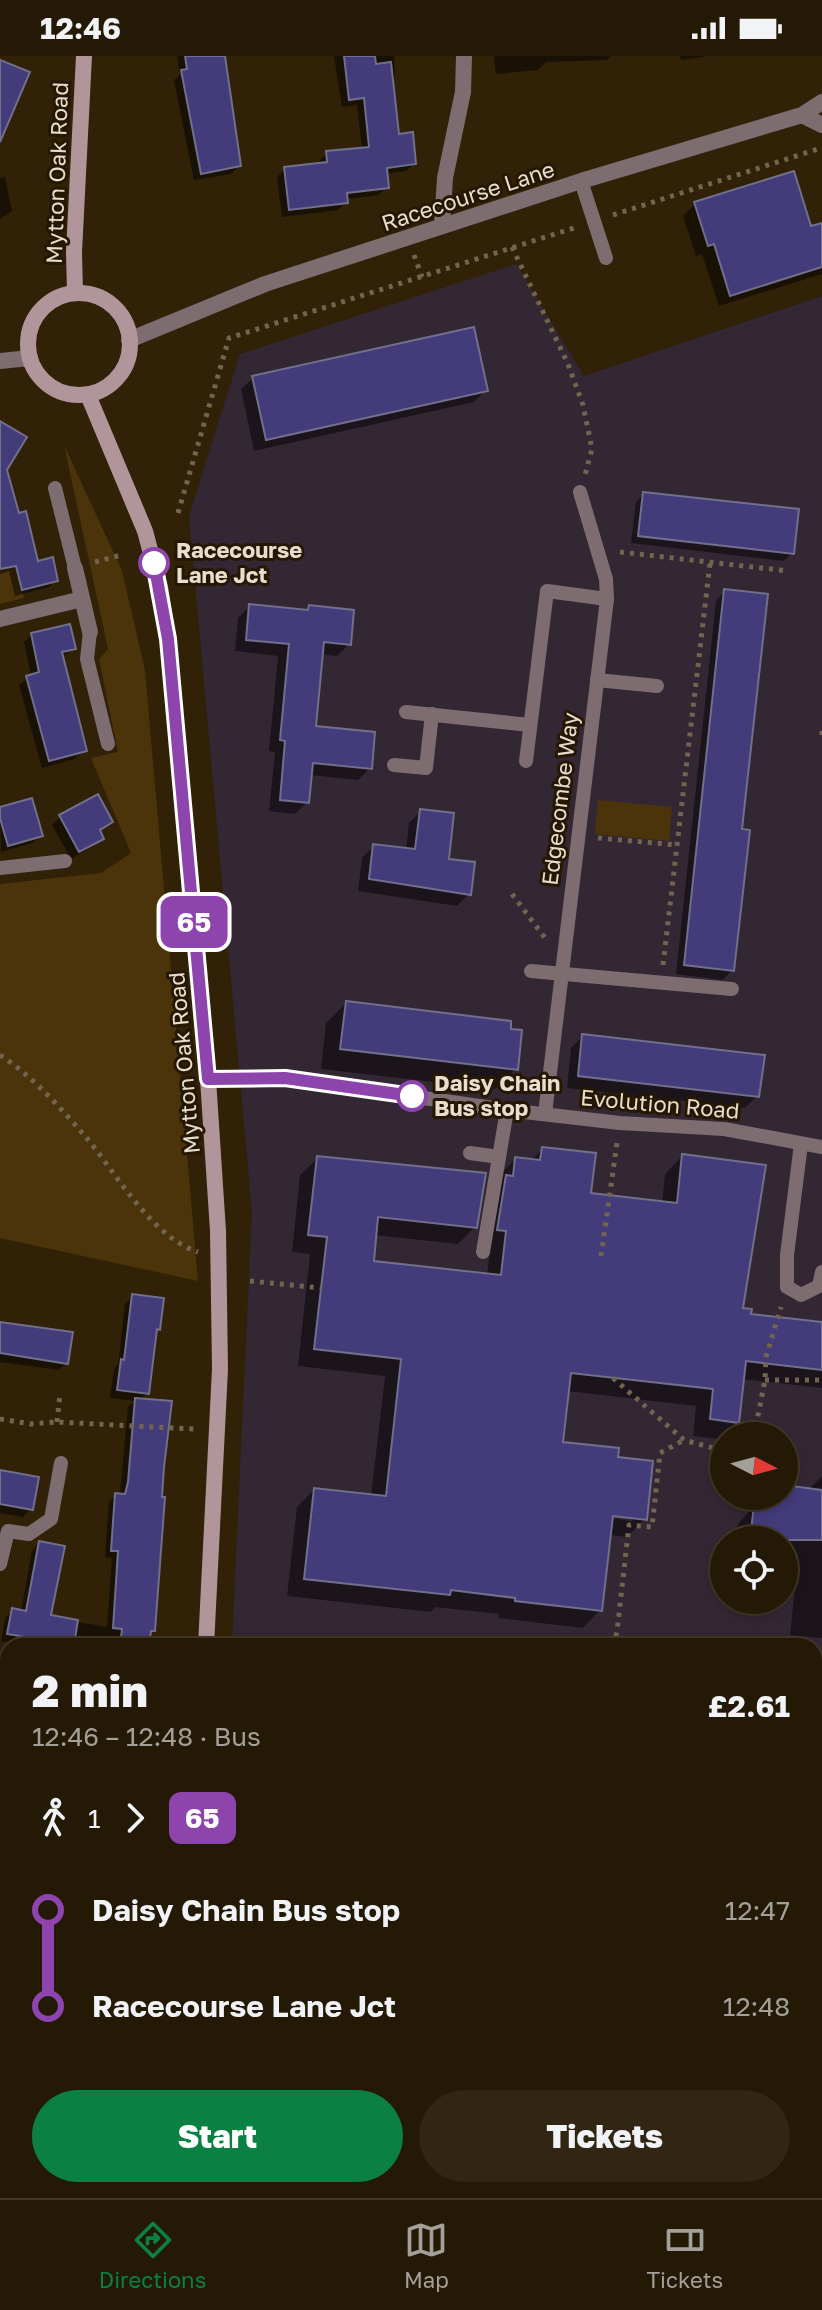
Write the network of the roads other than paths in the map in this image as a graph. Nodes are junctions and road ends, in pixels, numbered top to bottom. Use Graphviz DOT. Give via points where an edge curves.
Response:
graph roads {
  1 [pos="84,56"];
  2 [pos="464,56"];
  3 [pos="822,102"];
  4 [pos="802,115"];
  5 [pos="822,125"];
  6 [pos="581,181"];
  7 [pos="442,226"];
  8 [pos="606,258"];
  9 [pos="75,292"];
  10 [pos="129,340"];
  11 [pos="30,358"];
  12 [pos="0,361"];
  13 [pos="88,395"];
  14 [pos="55,488"];
  15 [pos="580,492"];
  16 [pos="75,568"];
  17 [pos="82,599"];
  18 [pos="607,599"];
  19 [pos="0,619"];
  20 [pos="90,632"];
  21 [pos="597,680"];
  22 [pos="657,686"];
  23 [pos="406,712"];
  24 [pos="432,714"];
  25 [pos="530,725"];
  26 [pos="108,744"];
  27 [pos="526,761"];
  28 [pos="394,765"];
  29 [pos="65,861"];
  30 [pos="0,868"];
  31 [pos="562,966"];
  32 [pos="531,971"];
  33 [pos="732,989"];
  34 [pos="208,1079"];
  35 [pos="507,1110"];
  36 [pos="545,1114"];
  37 [pos="801,1144"];
  38 [pos="822,1147"];
  39 [pos="470,1153"];
  40 [pos="499,1157"];
  41 [pos="483,1252"];
  42 [pos="822,1272"];
  43 [pos="61,1463"];
  44 [pos="0,1564"];
  45 [pos="206,1638"];
  1 -- 9 [label="main road, Mytton Oak Road"];
  2 -- 7 [label="street"];
  3 -- 4 [label="street, Racecourse Lane"];
  4 -- 5 [label="street"];
  4 -- 6 [label="street, Racecourse Lane"];
  6 -- 7 [label="street, Racecourse Lane"];
  6 -- 8 [label="lane"];
  7 -- 10 [label="street, Racecourse Lane" via="265,284"];
  9 -- 10 [label="main road, Mytton Oak Road" via="91,293 118,310"];
  9 -- 11 [label="main road, Mytton Oak Road" via="56,297 41,309 31,325"];
  10 -- 13 [label="main road" via="120,377"];
  11 -- 12 [label="street"];
  11 -- 13 [label="main road" via="55,389"];
  13 -- 34 [label="main road, Mytton Oak Road" via="140,518 160,587"];
  14 -- 16 [label="lane"];
  15 -- 18 [label="lane, Edgecombe Way" via="599,549"];
  16 -- 17 [label="street"];
  17 -- 19 [label="street"];
  17 -- 20 [label="street"];
  18 -- 21 [label="lane, Edgecombe Way"];
  18 -- 25 [label="lane" via="547,591"];
  20 -- 26 [label="lane" via="87,659"];
  21 -- 22 [label="lane"];
  21 -- 31 [label="lane, Edgecombe Way"];
  23 -- 24 [label="lane"];
  24 -- 25 [label="lane"];
  24 -- 28 [label="lane" via="426,768"];
  25 -- 27 [label="lane"];
  29 -- 30 [label="lane"];
  31 -- 32 [label="lane"];
  31 -- 33 [label="lane"];
  31 -- 36 [label="lane, Edgecombe Way"];
  34 -- 35 [label="lane, Evolution Road" via="285,1078"];
  34 -- 45 [label="main road, Mytton Oak Road" via="220,1369"];
  35 -- 36 [label="lane, Evolution Road"];
  35 -- 40 [label="lane"];
  36 -- 37 [label="lane, Evolution Road" via="724,1129"];
  37 -- 38 [label="lane, Evolution Road"];
  37 -- 42 [label="lane" via="787,1287 801,1295 819,1286"];
  39 -- 40 [label="lane"];
  40 -- 41 [label="lane"];
  43 -- 44 [label="lane" via="51,1519 29,1534 8,1531"];
}
